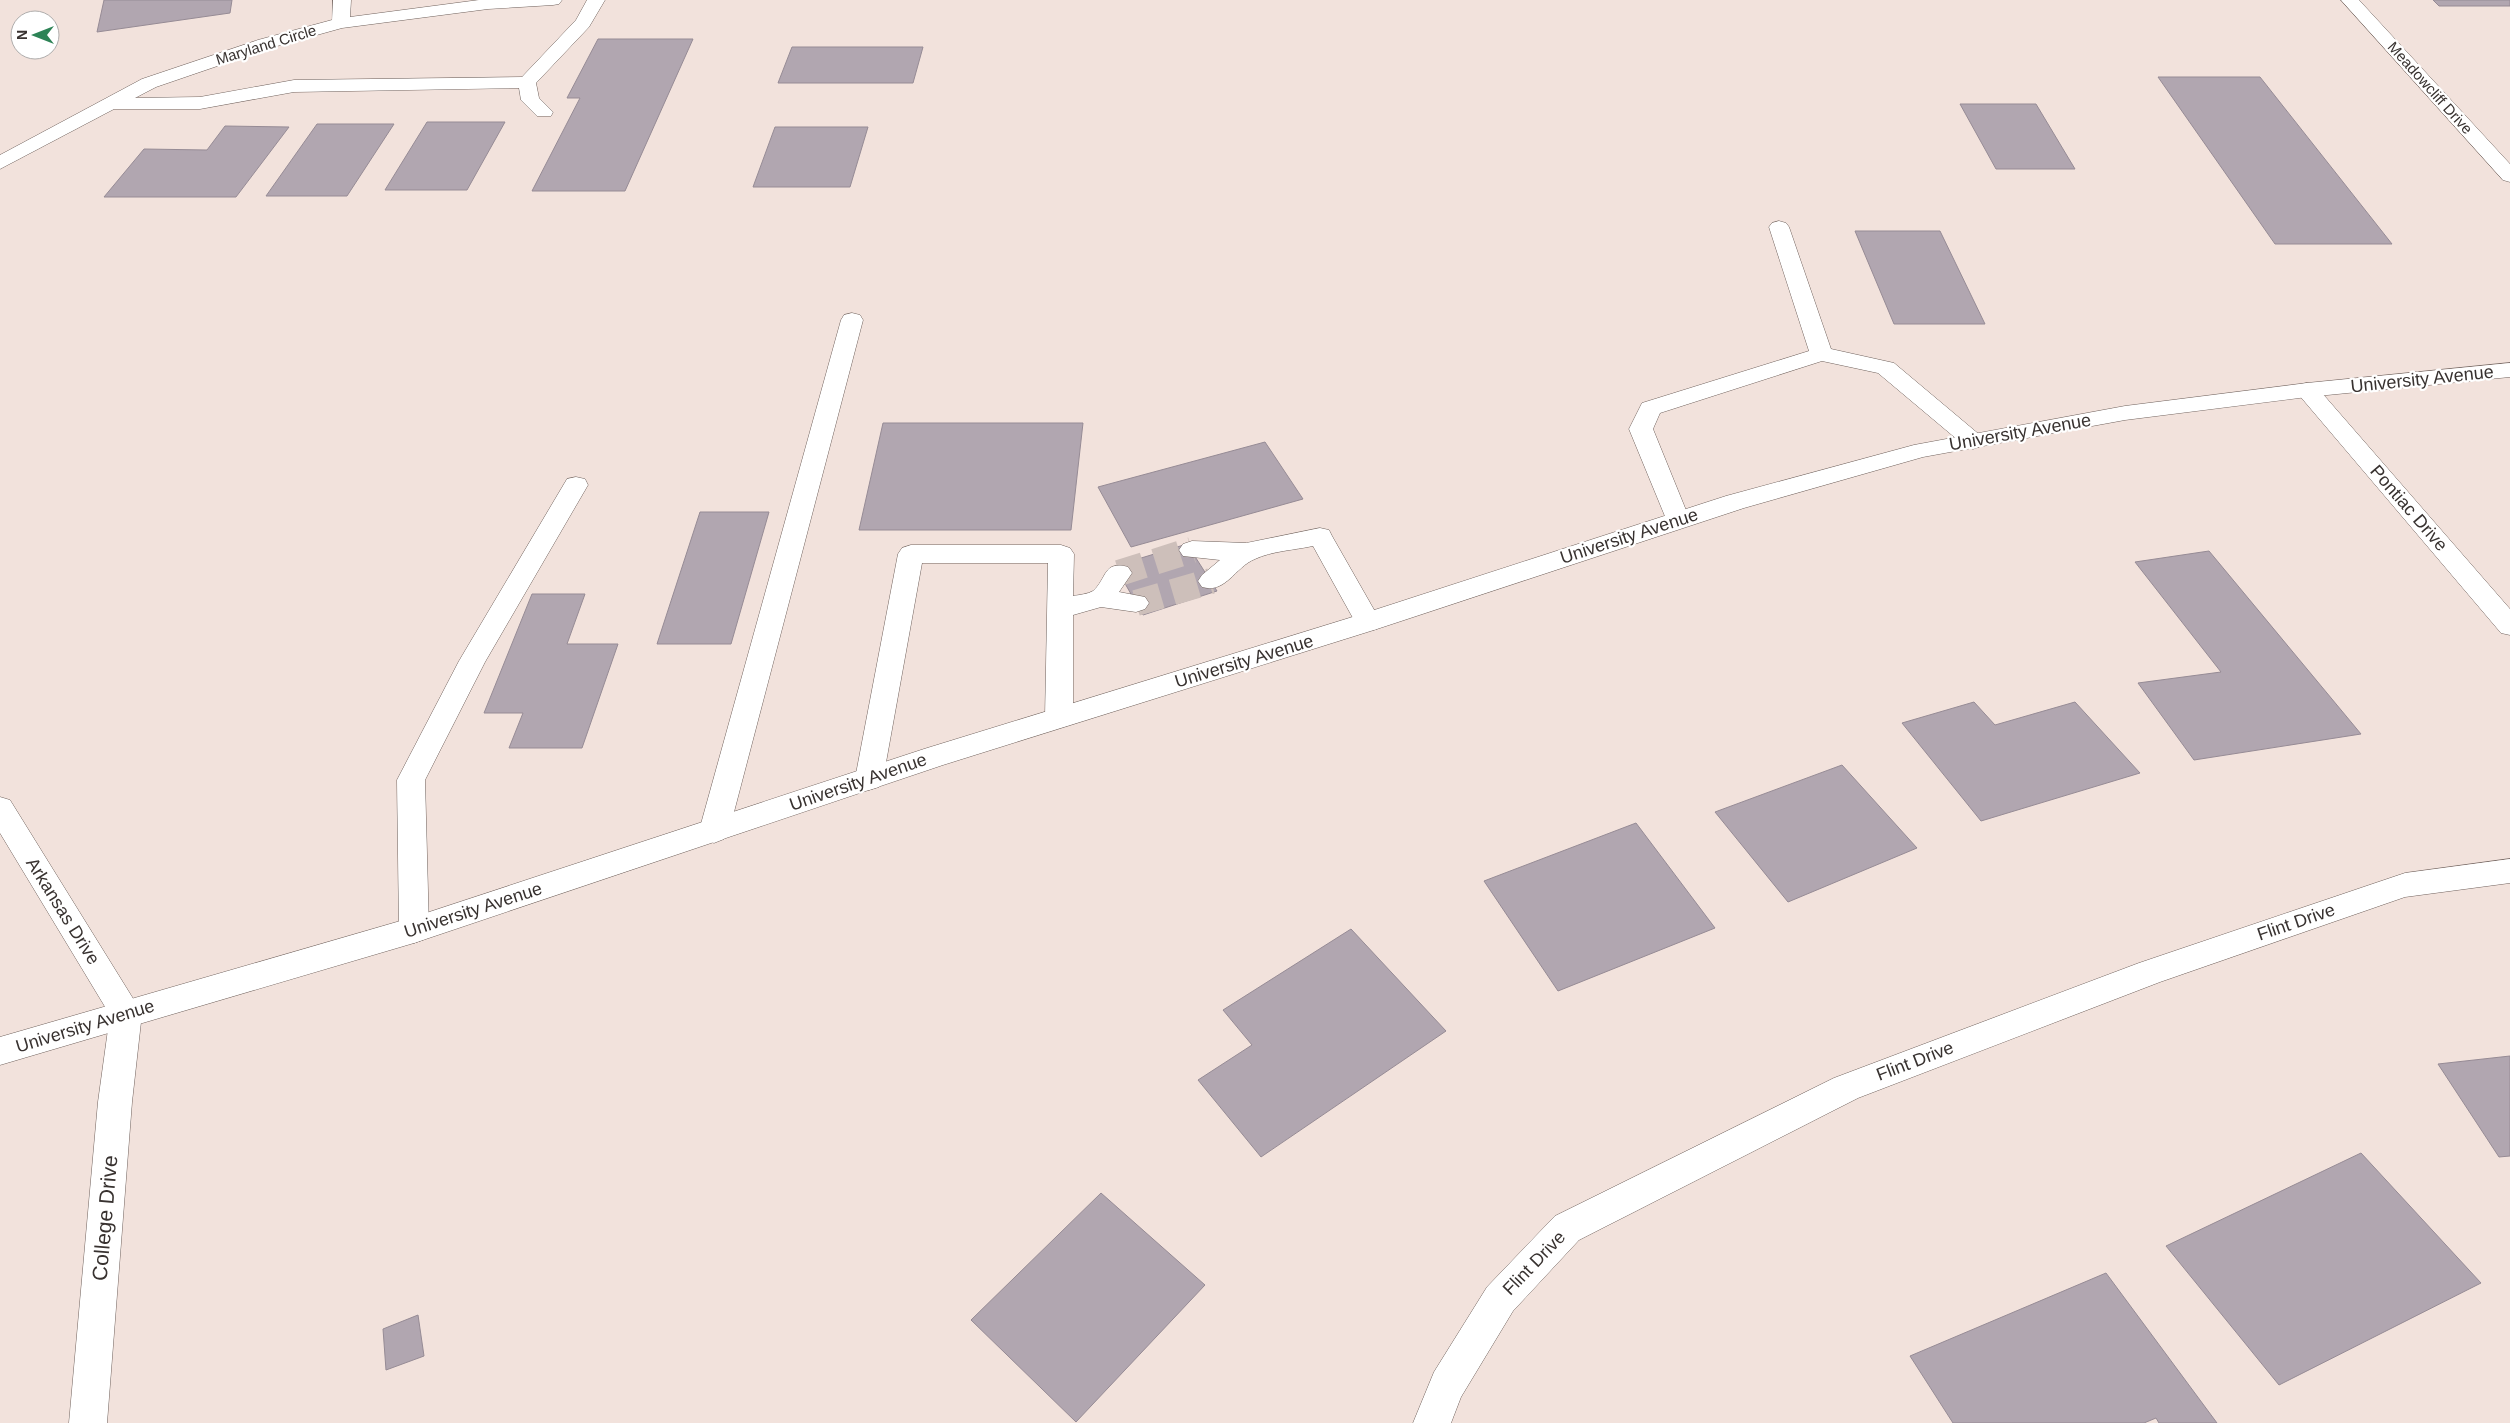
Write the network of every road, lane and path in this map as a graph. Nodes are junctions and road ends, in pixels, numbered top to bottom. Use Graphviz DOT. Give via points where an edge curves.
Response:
graph roads {
  1 [pos="342,0"];
  2 [pos="553,0"];
  3 [pos="596,0"];
  4 [pos="2350,0"];
  5 [pos="341,23"];
  6 [pos="527,82"];
  7 [pos="108,104"];
  8 [pos="544,112"];
  9 [pos="0,163"];
  10 [pos="2510,176"];
  11 [pos="1780,227"];
  12 [pos="852,320"];
  13 [pos="1821,354"];
  14 [pos="2510,370"];
  15 [pos="2307,390"];
  16 [pos="1973,441"];
  17 [pos="576,485"];
  18 [pos="1678,520"];
  19 [pos="1192,550"];
  20 [pos="1246,552"];
  21 [pos="1119,573"];
  22 [pos="1211,581"];
  23 [pos="1101,598"];
  24 [pos="1136,603"];
  25 [pos="1060,609"];
  26 [pos="1368,622"];
  27 [pos="2510,626"];
  28 [pos="1059,718"];
  29 [pos="868,779"];
  30 [pos="0,808"];
  31 [pos="714,831"];
  32 [pos="2510,871"];
  33 [pos="414,930"];
  34 [pos="126,1013"];
  35 [pos="0,1051"];
  36 [pos="88,1423"];
  37 [pos="1432,1423"];
  1 -- 5 [label="street"];
  2 -- 5 [label="street, Maryland Circle" via="488,4"];
  3 -- 6 [label="street" via="583,23"];
  4 -- 10 [label="street, Meadowcliff Drive"];
  5 -- 7 [label="street, Maryland Circle" via="264,44 158,80"];
  6 -- 7 [label="street" via="294,86 200,103"];
  6 -- 8 [label="street" via="530,100"];
  7 -- 9 [label="street, Maryland Circle"];
  11 -- 13 [label="street"];
  12 -- 31 [label="street"];
  13 -- 16 [label="street" via="1886,368"];
  13 -- 18 [label="street" via="1650,408 1642,429"];
  14 -- 15 [label="street, University Avenue"];
  15 -- 16 [label="street, University Avenue" via="2125,413"];
  15 -- 27 [label="street, Pontiac Drive"];
  16 -- 18 [label="street, University Avenue" via="1922,450"];
  17 -- 33 [label="street" via="472,661 411,780"];
  18 -- 26 [label="street, University Avenue"];
  19 -- 20 [label="street"];
  20 -- 22 [label="street"];
  20 -- 26 [label="street" via="1320,536"];
  21 -- 23 [label="street"];
  23 -- 24 [label="street"];
  23 -- 25 [label="street"];
  25 -- 28 [label="street"];
  25 -- 29 [label="street" via="1061,554 911,554"];
  26 -- 28 [label="street, University Avenue"];
  28 -- 29 [label="street, University Avenue"];
  29 -- 31 [label="street, University Avenue"];
  30 -- 34 [label="street, Arkansas Drive"];
  31 -- 33 [label="street, University Avenue"];
  32 -- 37 [label="street, Flint Drive" via="2404,884 2122,982 1846,1088 1567,1228 1500,1299 1447,1385"];
  33 -- 34 [label="street, University Avenue"];
  34 -- 35 [label="street, University Avenue"];
  34 -- 36 [label="street, College Drive" via="115,1102"];
}
